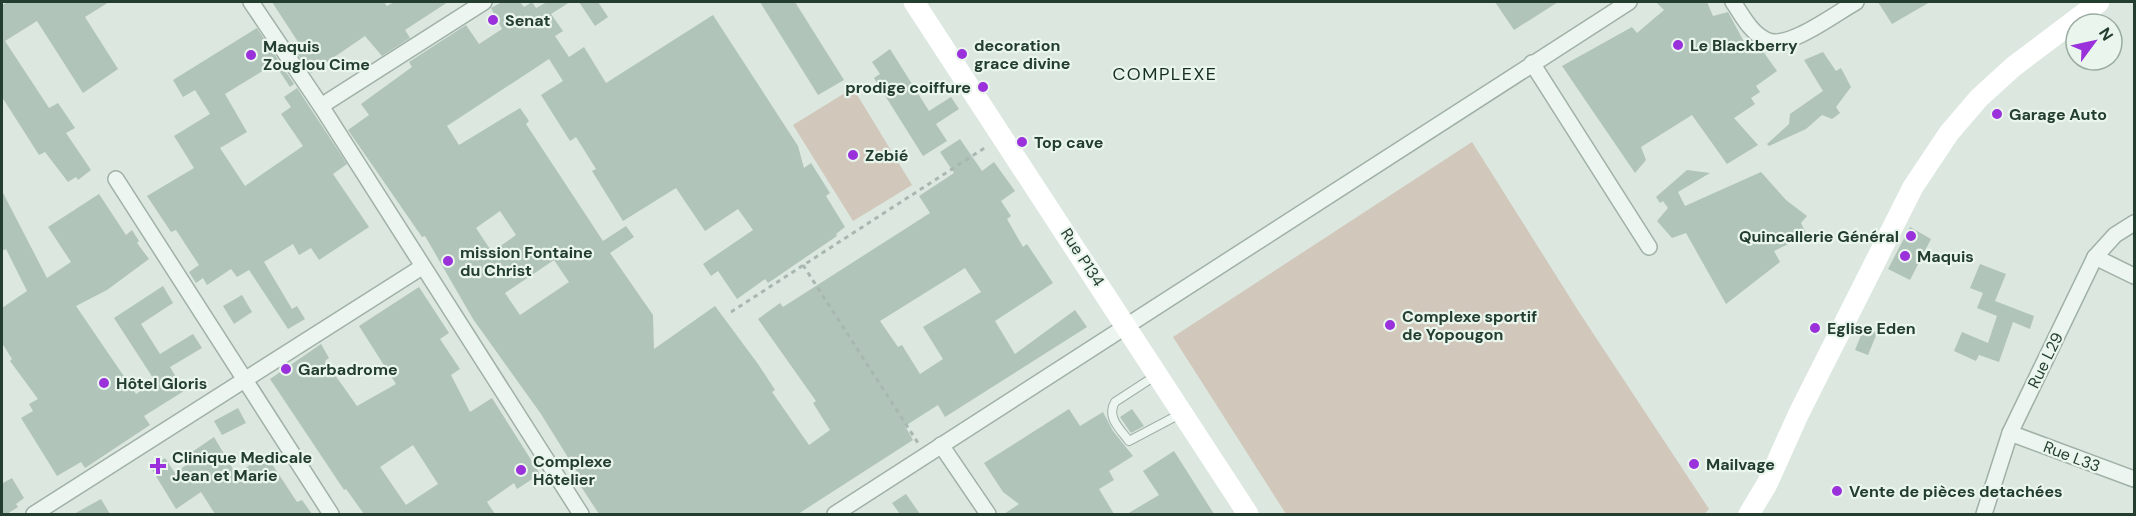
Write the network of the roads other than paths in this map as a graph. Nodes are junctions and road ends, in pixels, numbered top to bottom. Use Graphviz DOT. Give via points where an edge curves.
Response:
graph roads {
  1 [pos="251,2"];
  2 [pos="484,2"];
  3 [pos="914,2"];
  4 [pos="1629,2"];
  5 [pos="1733,2"];
  6 [pos="1856,2"];
  7 [pos="2099,2"];
  8 [pos="1532,63"];
  9 [pos="321,106"];
  10 [pos="116,179"];
  11 [pos="2134,223"];
  12 [pos="1649,247"];
  13 [pos="2095,257"];
  14 [pos="422,267"];
  15 [pos="2134,276"];
  16 [pos="1128,326"];
  17 [pos="1158,374"];
  18 [pos="244,378"];
  19 [pos="1183,413"];
  20 [pos="2010,433"];
  21 [pos="941,445"];
  22 [pos="2134,479"];
  23 [pos="34,514"];
  24 [pos="331,514"];
  25 [pos="581,514"];
  26 [pos="835,514"];
  27 [pos="987,514"];
  28 [pos="1248,514"];
  29 [pos="1749,514"];
  30 [pos="1984,514"];
  1 -- 9 [label="street"];
  2 -- 9 [label="street"];
  3 -- 16 [label="main road, Rue P134"];
  4 -- 8 [label="street"];
  5 -- 6 [label="street" via="1748,26 1767,41 1787,42"];
  7 -- 29 [label="main road" via="2013,67 1949,133 1914,187"];
  8 -- 12 [label="street"];
  8 -- 16 [label="street"];
  9 -- 14 [label="street"];
  10 -- 18 [label="street"];
  11 -- 13 [label="street, Rue L29" via="2115,235"];
  13 -- 15 [label="street"];
  13 -- 20 [label="street, Rue L29"];
  14 -- 18 [label="street"];
  14 -- 25 [label="street"];
  16 -- 17 [label="main road, Rue P134"];
  16 -- 21 [label="street"];
  17 -- 19 [label="main road, Rue P134"];
  17 -- 19 [label="lane" via="1115,402 1113,419 1129,441"];
  18 -- 23 [label="street"];
  18 -- 24 [label="street"];
  19 -- 28 [label="main road, Rue P134"];
  20 -- 22 [label="street, Rue L33"];
  20 -- 30 [label="street, Rue L29"];
  21 -- 26 [label="street"];
  21 -- 27 [label="street"];
}
